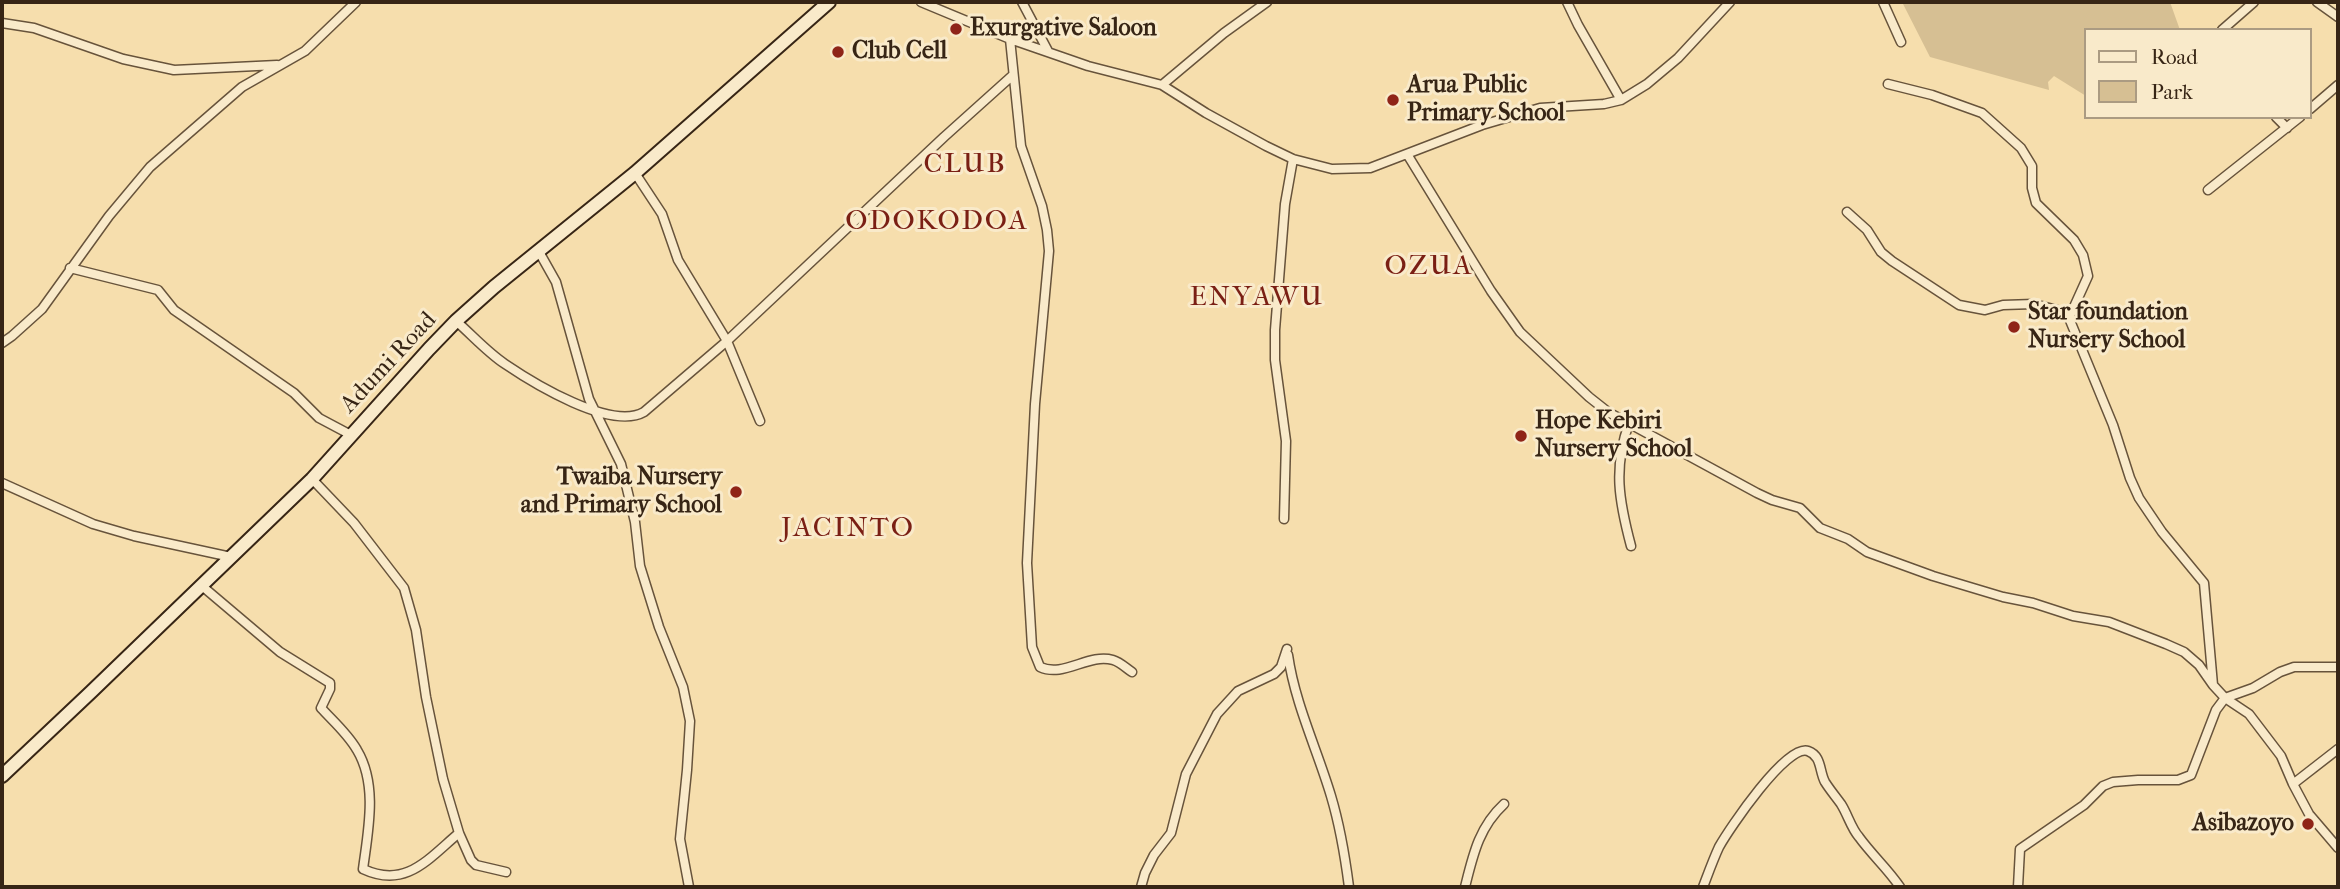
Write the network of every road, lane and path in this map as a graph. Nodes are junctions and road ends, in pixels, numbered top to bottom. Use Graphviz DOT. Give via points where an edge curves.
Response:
graph roads {
  1 [pos="356,2"];
  2 [pos="830,2"];
  3 [pos="921,2"];
  4 [pos="1267,2"];
  5 [pos="1567,2"];
  6 [pos="1730,2"];
  7 [pos="1883,2"];
  8 [pos="2316,2"];
  9 [pos="1025,3"];
  10 [pos="2251,3"];
  11 [pos="2338,17"];
  12 [pos="2,23"];
  13 [pos="2224,28"];
  14 [pos="1010,39"];
  15 [pos="1900,42"];
  16 [pos="1048,51"];
  17 [pos="283,65"];
  18 [pos="1013,75"];
  19 [pos="1888,84"];
  20 [pos="1162,85"];
  21 [pos="2338,85"];
  22 [pos="1621,100"];
  23 [pos="2312,107"];
  24 [pos="2278,119"];
  25 [pos="2298,119"];
  26 [pos="2287,128"];
  27 [pos="1407,154"];
  28 [pos="1293,159"];
  29 [pos="635,173"];
  30 [pos="2208,190"];
  31 [pos="1847,212"];
  32 [pos="538,250"];
  33 [pos="70,268"];
  34 [pos="2069,318"];
  35 [pos="456,321"];
  36 [pos="727,341"];
  37 [pos="2,343"];
  38 [pos="596,411"];
  39 [pos="760,421"];
  40 [pos="1629,423"];
  41 [pos="351,435"];
  42 [pos="312,479"];
  43 [pos="2,483"];
  44 [pos="1284,519"];
  45 [pos="1631,546"];
  46 [pos="231,556"];
  47 [pos="202,586"];
  48 [pos="2338,667"];
  49 [pos="1132,672"];
  50 [pos="2213,685"];
  51 [pos="2225,698"];
  52 [pos="2338,749"];
  53 [pos="2,775"];
  54 [pos="2293,784"];
  55 [pos="1504,804"];
  56 [pos="459,833"];
  57 [pos="2338,848"];
  58 [pos="506,872"];
  59 [pos="689,887"];
  60 [pos="1141,887"];
  61 [pos="1349,887"];
  62 [pos="1465,887"];
  63 [pos="1703,887"];
  64 [pos="1900,887"];
  65 [pos="2018,887"];
  1 -- 17 [label="street" via="305,51"];
  2 -- 29 [label="main road, Adumi Road"];
  3 -- 14 [label="street"];
  4 -- 20 [label="street"];
  5 -- 22 [label="street"];
  6 -- 22 [label="street" via="1678,58"];
  7 -- 15 [label="street"];
  8 -- 11 [label="street"];
  9 -- 16 [label="street"];
  10 -- 13 [label="street"];
  12 -- 17 [label="street" via="34,27 123,59 174,70"];
  14 -- 16 [label="street"];
  14 -- 18 [label="street"];
  16 -- 20 [label="street"];
  17 -- 33 [label="street" via="242,87 150,167"];
  18 -- 36 [label="street"];
  18 -- 49 [label="street" via="1021,146 1042,206 1049,251 1029,507 1032,647 1040,667 1048,671 1108,659"];
  19 -- 34 [label="street" via="1982,113 2021,148 2032,166 2036,203 2083,255 2088,276"];
  20 -- 28 [label="street"];
  21 -- 23 [label="street"];
  22 -- 27 [label="street" via="1540,108"];
  24 -- 26 [label="street"];
  25 -- 26 [label="street"];
  26 -- 30 [label="street"];
  27 -- 28 [label="street" via="1370,168 1332,169"];
  27 -- 40 [label="street" via="1520,332 1589,397"];
  28 -- 44 [label="street" via="1275,330 1286,441"];
  29 -- 32 [label="main road, Adumi Road"];
  29 -- 36 [label="street" via="662,214 678,260"];
  31 -- 34 [label="street" via="1867,230 1881,252 1959,305 1988,310 2034,304"];
  32 -- 35 [label="main road, Adumi Road"];
  32 -- 38 [label="street" via="556,282"];
  33 -- 37 [label="street" via="42,309"];
  33 -- 41 [label="street" via="159,290 174,310 294,393 319,418"];
  34 -- 50 [label="street" via="2139,498 2204,583"];
  35 -- 38 [label="street" via="503,363"];
  35 -- 41 [label="main road, Adumi Road"];
  36 -- 38 [label="street" via="636,417"];
  36 -- 39 [label="street"];
  38 -- 59 [label="street" via="621,464 640,566 683,687 690,721 680,839"];
  40 -- 45 [label="street" via="1618,486"];
  40 -- 50 [label="street" via="1757,493 1800,508 1820,528 1867,552 2003,597 2109,622 2184,652"];
  41 -- 42 [label="main road, Adumi Road"];
  42 -- 46 [label="main road, Adumi Road"];
  42 -- 56 [label="street" via="354,523 408,596 443,779"];
  43 -- 46 [label="street" via="93,524"];
  46 -- 47 [label="main road, Adumi Road"];
  47 -- 53 [label="main road, Adumi Road"];
  47 -- 56 [label="street" via="280,652 330,683 321,708 356,747 366,774 370,803 363,869 376,876 399,878"];
  48 -- 51 [label="street" via="2294,667"];
  50 -- 51 [label="street"];
  51 -- 54 [label="street" via="2249,714 2281,756"];
  51 -- 65 [label="street" via="2191,775 2103,786 2084,805 2020,849"];
  52 -- 54 [label="street"];
  54 -- 57 [label="street" via="2309,814"];
  55 -- 62 [label="street" via="1480,833"];
  56 -- 58 [label="street" via="476,865"];
  60 -- 61 [label="street" via="1154,855 1171,833 1186,775 1217,713 1238,691 1274,674 1287,649 1291,678 1343,841"];
  63 -- 64 [label="street" via="1719,847 1750,802 1784,762 1802,750 1816,756 1825,782 1857,835"];
}
